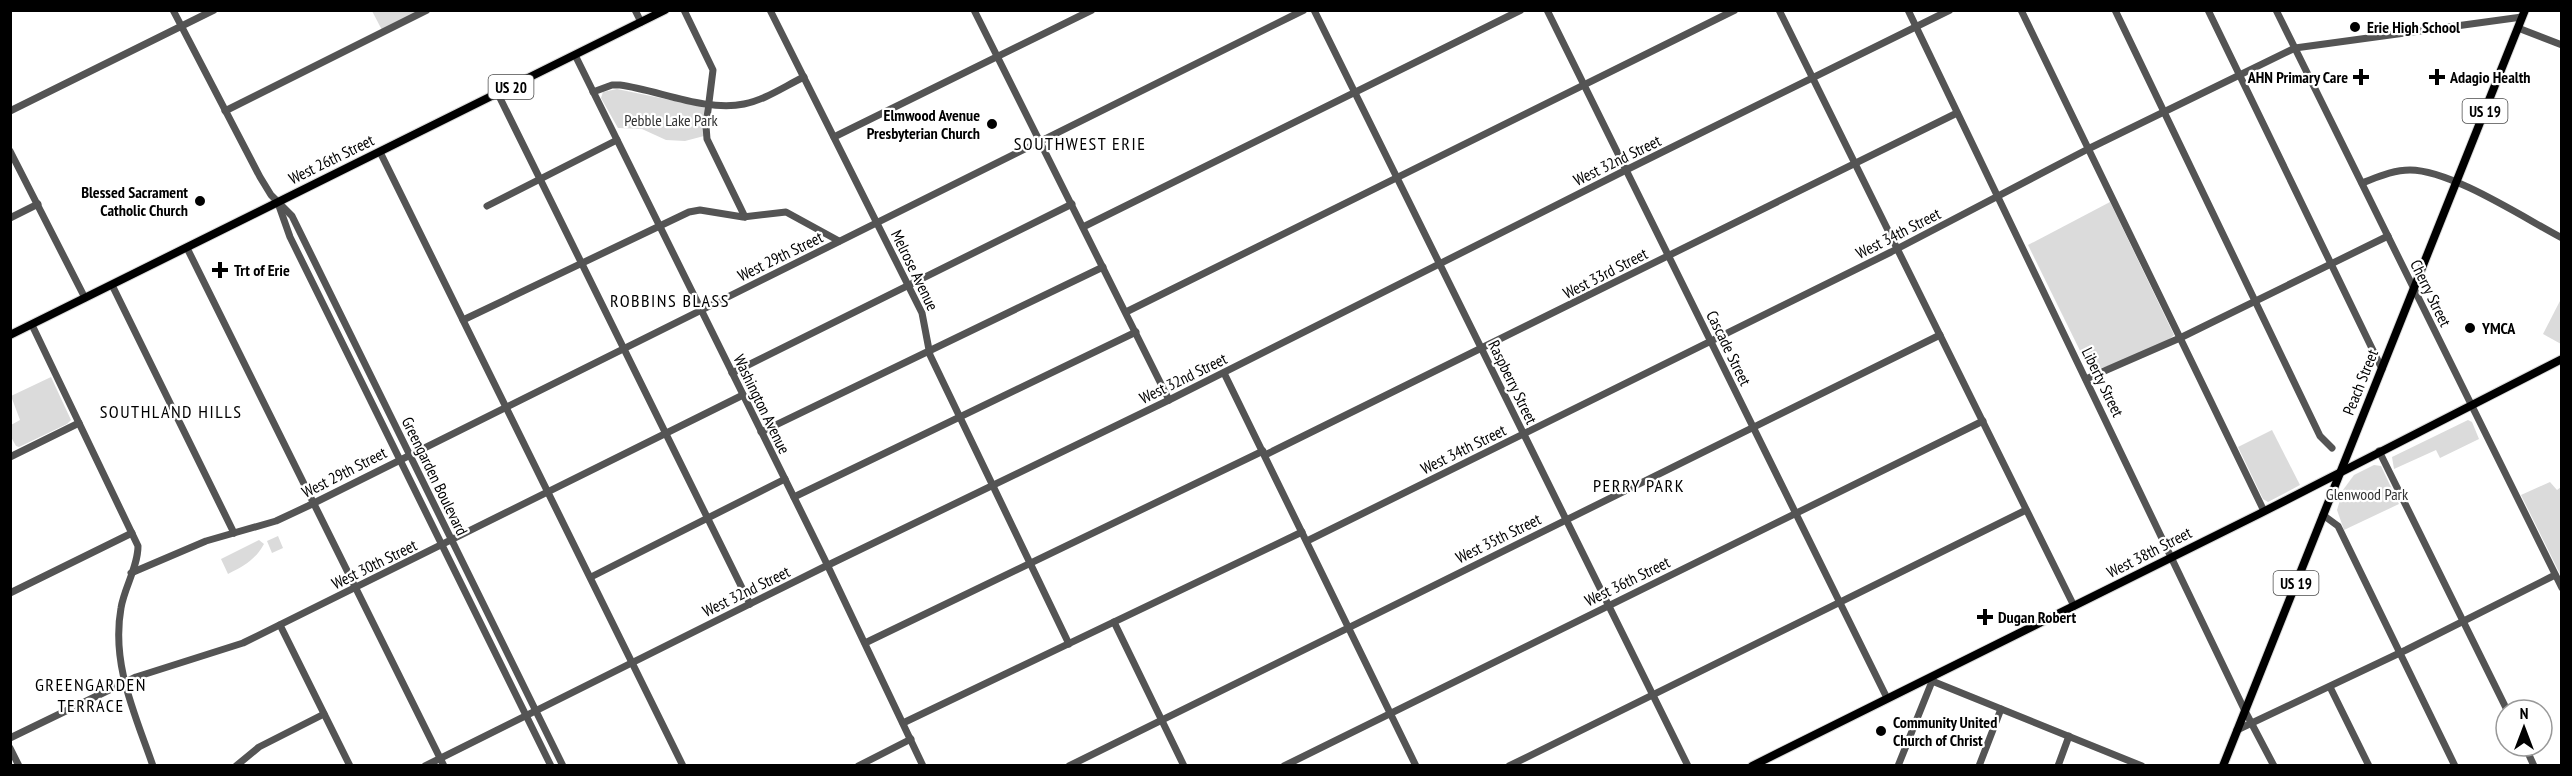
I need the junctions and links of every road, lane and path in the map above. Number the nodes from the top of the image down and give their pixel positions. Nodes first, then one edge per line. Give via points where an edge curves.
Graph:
1 (173, 10) edge
2 (214, 10) edge
3 (427, 10) edge
4 (635, 10) edge
5 (665, 10) edge
6 (684, 10) edge
7 (770, 10) edge
8 (974, 10) edge
9 (1092, 10) edge
10 (1304, 10) edge
11 (1314, 10) edge
12 (1521, 10) edge
13 (1547, 10) edge
14 (1735, 10) edge
15 (1779, 10) edge
16 (1908, 10) edge
17 (1950, 10) edge
18 (2021, 10) edge
19 (2115, 10) edge
20 (2208, 10) edge
21 (2276, 10) edge
22 (2523, 14) edge
23 (641, 22) junction
24 (182, 27) junction
25 (1916, 27) junction
26 (2518, 28) junction
27 (2562, 45) edge
28 (2295, 48) junction
29 (575, 55) junction
30 (998, 57) junction
31 (2239, 75) junction
32 (804, 77) junction
33 (1813, 79) junction
34 (1584, 84) junction
35 (593, 92) junction
36 (1355, 93) junction
37 (498, 94) junction
38 (708, 104) junction
39 (10, 111) edge
40 (225, 111) junction
41 (2163, 111) junction
42 (1957, 113) junction
43 (834, 138) junction
44 (617, 140) junction
45 (1040, 142) junction
46 (2088, 149) junction
47 (10, 151) edge
48 (380, 152) junction
49 (1855, 164) junction
50 (1626, 170) junction
51 (1397, 177) junction
52 (540, 179) junction
53 (2456, 182) junction
54 (2362, 183) junction
55 (1998, 196) junction
56 (278, 203) junction
57 (38, 204) junction
58 (1072, 204) junction
59 (487, 206) dead end
60 (745, 217) junction
61 (10, 218) edge
62 (877, 223) junction
63 (659, 226) junction
64 (1083, 227) junction
65 (2562, 228) edge
66 (2388, 236) junction
67 (2560, 237) edge
68 (839, 242) junction
69 (187, 248) junction
70 (1897, 249) junction
71 (1669, 256) junction
72 (1439, 263) junction
73 (582, 264) junction
74 (2331, 264) junction
75 (1103, 267) junction
76 (112, 285) junction
77 (908, 285) junction
78 (2414, 288) junction
79 (85, 298) junction
80 (2255, 302) junction
81 (701, 310) junction
82 (1126, 312) junction
83 (463, 320) junction
84 (32, 325) junction
85 (1136, 332) junction
86 (10, 335) edge
87 (1940, 335) junction
88 (2180, 338) junction
89 (1711, 341) junction
90 (624, 348) junction
91 (1482, 349) junction
92 (928, 351) junction
93 (2560, 361) edge
94 (2382, 369) junction
95 (732, 373) junction
96 (1224, 373) junction
97 (2086, 379) junction
98 (743, 394) junction
99 (1169, 400) junction
100 (2471, 405) junction
101 (506, 407) junction
102 (960, 418) junction
103 (1983, 421) junction
104 (79, 423) junction
105 (1753, 427) junction
106 (761, 432) junction
107 (666, 434) junction
108 (1524, 434) junction
109 (2332, 448) dead end
110 (2379, 452) junction
111 (1264, 454) junction
112 (410, 455) junction
113 (10, 457) edge
114 (400, 460) junction
115 (2341, 471) junction
116 (785, 479) junction
117 (993, 485) junction
118 (549, 493) junction
119 (794, 497) junction
120 (314, 503) junction
121 (2026, 510) junction
122 (2264, 511) junction
123 (1795, 513) junction
124 (2323, 514) junction
125 (708, 519) junction
126 (1567, 519) junction
127 (1302, 532) junction
128 (132, 533) junction
129 (234, 533) junction
130 (452, 540) junction
131 (1307, 541) junction
132 (442, 545) junction
133 (2172, 557) junction
134 (1031, 564) junction
135 (827, 566) junction
136 (131, 573) junction
137 (2555, 575) junction
138 (591, 577) junction
139 (356, 588) junction
140 (2562, 588) edge
141 (10, 593) edge
142 (1839, 602) junction
143 (750, 604) junction
144 (1609, 605) junction
145 (2074, 606) junction
146 (1114, 622) junction
147 (2463, 622) junction
148 (280, 625) junction
149 (1348, 627) junction
150 (865, 643) junction
151 (1069, 644) junction
152 (2400, 653) junction
153 (632, 662) junction
154 (1933, 678) junction
155 (123, 683) junction
156 (2330, 687) junction
157 (1653, 695) junction
158 (1887, 698) junction
159 (2500, 698) edge
160 (2001, 709) junction
161 (536, 710) junction
162 (2245, 711) junction
163 (1390, 712) junction
164 (324, 714) junction
165 (526, 715) junction
166 (1162, 719) junction
167 (903, 723) junction
168 (2252, 723) junction
169 (2237, 730) junction
170 (2069, 736) junction
171 (10, 738) edge
172 (911, 739) junction
173 (10, 748) edge
174 (442, 762) edge
175 (19, 765) edge
176 (153, 765) edge
177 (237, 765) edge
178 (350, 765) edge
179 (425, 765) edge
180 (551, 765) edge
181 (563, 765) edge
182 (683, 765) edge
183 (858, 765) edge
184 (923, 765) edge
185 (1069, 765) edge
186 (1185, 765) edge
187 (1284, 765) edge
188 (1416, 765) edge
189 (1509, 765) edge
190 (1688, 765) edge
191 (1752, 765) edge
192 (1898, 765) edge
193 (1979, 765) edge
194 (2058, 765) edge
195 (2138, 765) edge
196 (2223, 765) edge
197 (2274, 765) edge
198 (2369, 765) edge
199 (2455, 765) edge

1 - 24 street, Greengarden Boulevard
2 - 24 street
3 - 40 street
4 - 23 street
5 - 23 main road, West 26th Street / US 20
6 - 38 street via 713,70
7 - 32 street, Melrose Avenue
8 - 30 street
9 - 30 street
10 - 45 street, West 29th Street
11 - 36 street, Raspberry Street
12 - 36 street
13 - 34 street, Cascade Street
14 - 34 street
15 - 33 street
16 - 25 street, Liberty Street
17 - 25 street, West 32nd Street
18 - 46 street
19 - 41 street
20 - 31 street
21 - 28 street, Cherry Street
22 - 26 main road, Peach Street / US 19
22 - 28 street, West 34th Street
23 - 29 main road, West 26th Street / US 20
24 - 39 street
24 - 40 street, Greengarden Boulevard
25 - 33 street, West 32nd Street
25 - 42 street, Liberty Street
26 - 27 street
26 - 53 main road, Peach Street / US 19
28 - 31 street, West 34th Street
28 - 54 street, Cherry Street
29 - 35 street, Washington Avenue
29 - 37 main road, West 26th Street / US 20
30 - 43 street
30 - 45 street
31 - 41 street, West 34th Street
31 - 74 street
32 - 38 street via 746,104
32 - 43 street, Melrose Avenue
33 - 49 street
33 - 50 street, West 32nd Street
34 - 50 street, Cascade Street
34 - 51 street
35 - 38 street via 620,85
35 - 44 street, Washington Avenue
36 - 51 street, Raspberry Street
36 - 64 street
37 - 48 main road, West 26th Street / US 20
37 - 52 street
38 - 60 street via 707,139
40 - 56 street, Greengarden Boulevard
41 - 46 street, West 34th Street
41 - 80 street
42 - 49 street, West 33rd Street
42 - 55 street, Liberty Street
43 - 62 street, Melrose Avenue
44 - 52 street
44 - 63 street, Washington Avenue
45 - 58 street
45 - 62 street, West 29th Street
46 - 55 street, West 34th Street
46 - 88 street
47 - 57 street
48 - 56 main road, West 26th Street / US 20
48 - 83 street
49 - 70 street
49 - 71 street, West 33rd Street
50 - 71 street, Cascade Street
50 - 72 street, West 32nd Street
51 - 72 street, Raspberry Street
51 - 82 street
52 - 59 street
52 - 73 street
53 - 54 street via 2410,170
53 - 67 street
53 - 78 main road, Peach Street / US 19
54 - 66 street, Cherry Street
55 - 70 street, West 34th Street
55 - 97 street, Liberty Street
56 - 69 main road, West 26th Street / US 20
56 - 112 street, Greengarden Boulevard via 292,216
56 - 114 street, Greengarden Boulevard via 286,229
57 - 61 street
57 - 79 street
58 - 64 street
58 - 77 street
60 - 63 street via 696,211
60 - 68 street via 786,212
62 - 68 street, West 29th Street
62 - 77 street, Melrose Avenue
63 - 73 street
63 - 81 street, Washington Avenue
64 - 75 street
65 - 67 street
66 - 74 street
66 - 78 street, Cherry Street
68 - 81 street, West 29th Street
69 - 76 main road, West 26th Street / US 20
69 - 120 street
70 - 87 street
70 - 89 street, West 34th Street
71 - 89 street, Cascade Street
71 - 91 street, West 33rd Street
72 - 91 street, Raspberry Street
72 - 96 street, West 32nd Street
73 - 83 street
73 - 90 street
74 - 80 street
74 - 94 street
75 - 82 street
75 - 92 street
76 - 79 main road, West 26th Street / US 20
76 - 129 street
77 - 92 street, Melrose Avenue via 924,318
77 - 95 street
78 - 94 main road, Peach Street / US 19
78 - 100 street, Cherry Street
79 - 84 main road, West 26th Street / US 20
80 - 88 street
80 - 109 street via 2320,436
81 - 90 street, West 29th Street
81 - 95 street, Washington Avenue
82 - 85 street
83 - 101 street
84 - 86 main road, West 26th Street / US 20
84 - 104 street
85 - 99 street
85 - 102 street
87 - 103 street
87 - 105 street, West 35th Street
88 - 97 street
88 - 122 street
89 - 105 street, Cascade Street
89 - 108 street, West 34th Street
90 - 101 street, West 29th Street
90 - 107 street
91 - 108 street, Raspberry Street
91 - 111 street, West 33rd Street
92 - 102 street, Melrose Avenue
92 - 106 street
93 - 100 main road, West 38th Street
94 - 115 main road, Peach Street / US 19
95 - 98 street, Washington Avenue
96 - 99 street, West 32nd Street
96 - 111 street
97 - 133 street, Liberty Street
98 - 106 street, Washington Avenue
98 - 107 street, West 30th Street
99 - 117 street, West 32nd Street
100 - 110 main road, West 38th Street
100 - 137 street, Cherry Street
101 - 112 street, West 29th Street
101 - 118 street
102 - 117 street, Melrose Avenue
102 - 119 street
103 - 121 street
103 - 123 street, West 36th Street
104 - 113 street
104 - 128 street
105 - 123 street, Cascade Street
105 - 126 street, West 35th Street
106 - 116 street, Washington Avenue
107 - 118 street, West 30th Street
107 - 125 street
108 - 126 street, Raspberry Street
108 - 131 street, West 34th Street
110 - 115 main road, West 38th Street
110 - 147 street
111 - 127 street
111 - 134 street, West 33rd Street
112 - 114 street, West 29th Street
112 - 130 street, Greengarden Boulevard
114 - 120 street, West 29th Street
114 - 132 street, Greengarden Boulevard
115 - 122 main road, West 38th Street
115 - 124 main road, Peach Street / US 19
116 - 119 street, Washington Avenue
116 - 125 street
117 - 134 street, Melrose Avenue
117 - 135 street, West 32nd Street
118 - 130 street, West 30th Street
118 - 138 street
119 - 135 street, Washington Avenue
120 - 129 street, West 29th Street
120 - 139 street
121 - 142 street
121 - 145 street
122 - 133 main road, West 38th Street
123 - 142 street, Cascade Street
123 - 144 street, West 36th Street
124 - 152 street via 2338,526
124 - 162 main road, Peach Street / US 19
125 - 138 street
125 - 143 street
126 - 144 street, Raspberry Street
126 - 149 street, West 35th Street
127 - 131 street
127 - 146 street
128 - 136 street via 138,549
128 - 141 street
129 - 136 street, West 29th Street
130 - 132 street, West 30th Street
130 - 161 street, Greengarden Boulevard
131 - 149 street
132 - 139 street, West 30th Street
132 - 165 street, Greengarden Boulevard
133 - 145 main road, West 38th Street
133 - 162 street, Liberty Street
134 - 150 street, West 33rd Street
134 - 151 street, Melrose Avenue
135 - 143 street, West 32nd Street
135 - 150 street, Washington Avenue
136 - 155 street via 119,624
137 - 140 street, Cherry Street
137 - 147 street
138 - 153 street
139 - 148 street, West 30th Street
139 - 174 street
142 - 157 street
142 - 158 street, Cascade Street
143 - 153 street, West 32nd Street
144 - 157 street, Raspberry Street
144 - 163 street, West 36th Street
145 - 154 main road, West 38th Street
146 - 151 street
146 - 166 street
147 - 152 street
147 - 159 street
148 - 155 street, West 30th Street via 229,649
148 - 164 street
149 - 163 street
149 - 166 street, West 35th Street
150 - 167 street, Washington Avenue
151 - 167 street
152 - 156 street
152 - 199 street
153 - 161 street, West 32nd Street
153 - 182 street
154 - 158 main road, West 38th Street
154 - 160 street
154 - 192 street
155 - 171 street, West 30th Street
155 - 176 street
156 - 168 street
156 - 198 street
157 - 189 street
157 - 190 street, Raspberry Street
158 - 191 main road, West 38th Street
160 - 170 street
160 - 193 street
161 - 165 street, West 32nd Street
161 - 181 street, Greengarden Boulevard
162 - 168 street, Liberty Street
162 - 169 main road, Peach Street / US 19
163 - 187 street, West 36th Street
163 - 188 street
164 - 177 street via 259,747
164 - 178 street
165 - 174 street, West 32nd Street
165 - 180 street, Greengarden Boulevard
166 - 185 street, West 35th Street
166 - 186 street
167 - 172 street, Washington Avenue
168 - 169 street
168 - 197 street, Liberty Street
169 - 196 main road, Peach Street / US 19
170 - 194 street
170 - 195 street
172 - 183 street
172 - 184 street, Washington Avenue
173 - 175 street
174 - 179 street, West 32nd Street

